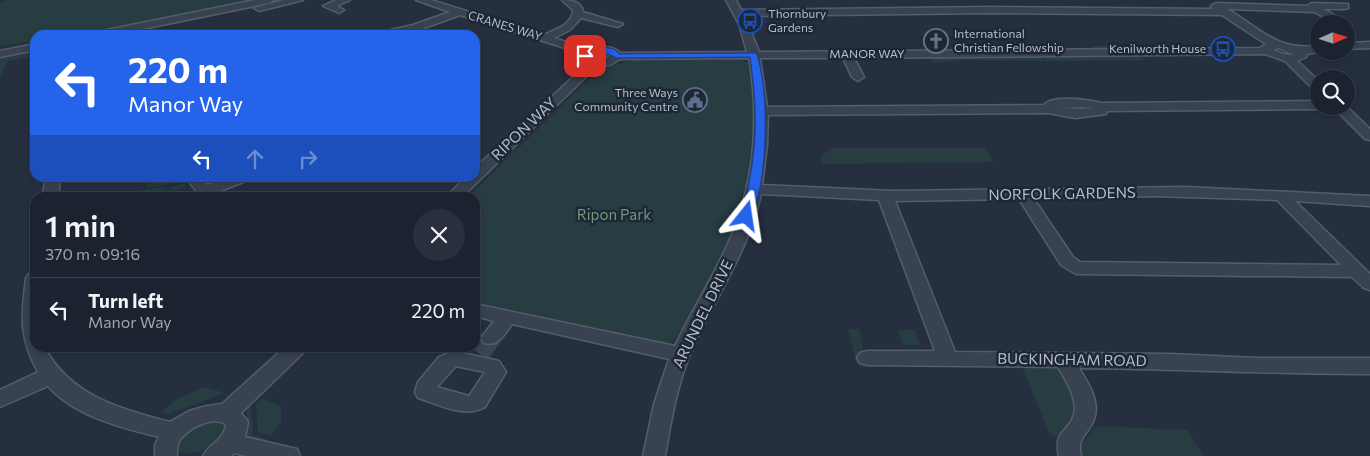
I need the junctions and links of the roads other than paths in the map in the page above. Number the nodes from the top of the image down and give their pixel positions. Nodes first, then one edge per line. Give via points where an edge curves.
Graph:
1 (268, 0) edge
2 (298, 0) edge
3 (345, 0) edge
4 (421, 0) edge
5 (567, 0) edge
6 (731, 0) edge
7 (843, 0) edge
8 (1212, 3) edge
9 (1344, 6) dead end
10 (1316, 9) junction
11 (339, 10) dead end
12 (991, 10) joint
13 (1036, 10) joint
14 (459, 12) junction
15 (849, 12) junction
16 (1226, 12) junction
17 (740, 13) junction
18 (578, 14) junction
19 (1327, 15) edge
20 (618, 24) dead end
21 (121, 30) edge
22 (154, 30) edge
23 (406, 30) edge
24 (545, 38) junction
25 (1370, 45) edge
26 (1355, 46) edge
27 (1270, 48) junction
28 (30, 49) edge
29 (1310, 51) edge
30 (0, 54) edge
31 (847, 54) junction
32 (1293, 54) junction
33 (754, 55) junction
34 (617, 56) joint
35 (592, 57) junction
36 (1310, 76) edge
37 (858, 77) dead end
38 (1310, 105) edge
39 (1102, 108) joint
40 (762, 111) junction
41 (1348, 115) edge
42 (1370, 136) edge
43 (480, 171) edge
44 (197, 182) edge
45 (233, 182) edge
46 (469, 182) edge
47 (754, 189) junction
48 (206, 192) edge
49 (212, 192) edge
50 (458, 192) edge
51 (1024, 195) junction
52 (1281, 195) junction
53 (885, 196) junction
54 (1370, 201) edge
55 (1357, 271) junction
56 (1370, 284) edge
57 (480, 311) edge
58 (507, 317) junction
59 (492, 338) tunnel mouth
60 (37, 352) edge
61 (292, 352) edge
62 (680, 354) junction
63 (867, 358) dead end
64 (948, 358) junction
65 (1064, 360) junction
66 (1370, 366) edge
67 (52, 374) junction
68 (0, 399) edge
69 (227, 413) junction
70 (174, 432) junction
71 (222, 450) edge
72 (166, 456) edge
73 (289, 456) edge
74 (654, 456) edge
75 (1070, 456) edge

1 - 21 street
2 - 22 street
3 - 11 street via 328,6
4 - 14 street, CRANES WAY
5 - 18 street via 574,4
6 - 17 street, ARUNDEL DRIVE
7 - 15 street
8 - 10 street
8 - 16 street
9 - 10 street via 1311,6
10 - 19 street
12 - 13 street via 1016,14 1034,14
12 - 15 street
13 - 16 street
14 - 23 street
14 - 24 street, CRANES WAY
15 - 17 street
16 - 27 street
17 - 33 street, ARUNDEL DRIVE
18 - 20 street
18 - 24 street via 569,26
24 - 35 street, CRANES WAY
25 - 26 street
27 - 31 street, MANOR WAY
27 - 32 street
28 - 30 street
29 - 32 street
31 - 33 street, MANOR WAY
31 - 37 street
32 - 36 street
33 - 34 street, MANOR WAY
33 - 40 street, ARUNDEL DRIVE
34 - 35 street, RIPON WAY via 609,62
35 - 43 street, RIPON WAY
38 - 39 street
39 - 40 street via 1087,103 1056,104 1050,105 1049,109
40 - 47 street, ARUNDEL DRIVE
41 - 42 street
44 - 48 street
45 - 49 street
46 - 50 street, RIPON WAY
47 - 53 street, NORFOLK GARDENS
47 - 62 street, ARUNDEL DRIVE via 742,230
51 - 52 street, NORFOLK GARDENS via 1126,192
51 - 53 street, NORFOLK GARDENS
51 - 55 street via 1067,261 1076,268
52 - 54 street, NORFOLK GARDENS
52 - 55 street
53 - 64 street
55 - 56 street
57 - 58 street
58 - 59 street
58 - 62 street
60 - 67 street
61 - 69 street
62 - 74 street, ARUNDEL DRIVE via 666,396
63 - 64 street, BUCKINGHAM ROAD
64 - 65 street, BUCKINGHAM ROAD
65 - 66 street, BUCKINGHAM ROAD
65 - 75 street via 1084,399 1086,412 1067,442
67 - 68 street
67 - 70 street via 88,405 127,420
69 - 70 street via 206,413
69 - 71 street via 237,422 237,428
70 - 72 street via 165,448
71 - 73 street

